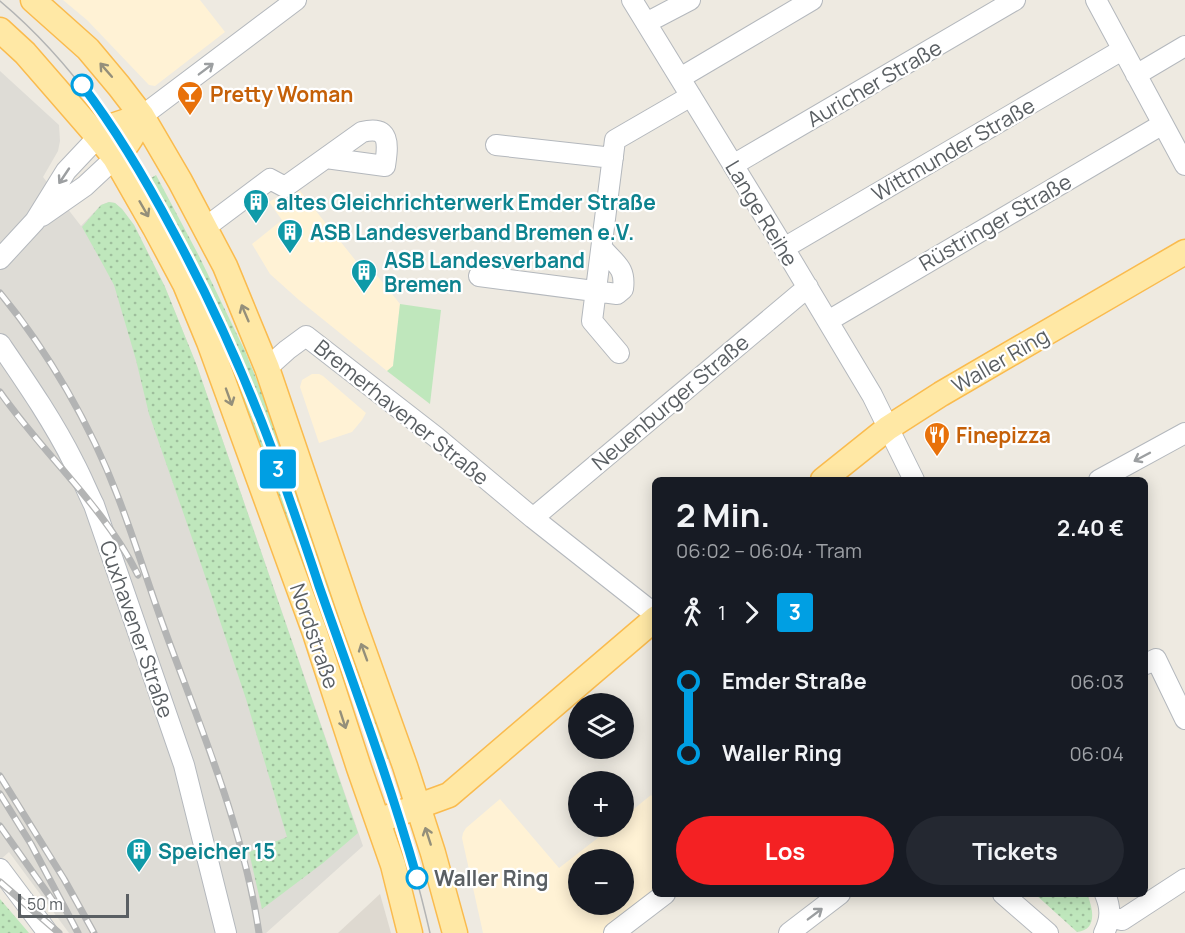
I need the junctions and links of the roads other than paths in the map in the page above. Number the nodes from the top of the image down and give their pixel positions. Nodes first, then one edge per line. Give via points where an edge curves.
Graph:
1 (33, 0) edge
2 (296, 0) edge
3 (632, 0) edge
4 (690, 0) edge
5 (812, 0) edge
6 (1015, 0) edge
7 (1096, 0) edge
8 (646, 23) junction
9 (0, 30) edge
10 (1185, 46) edge
11 (1122, 50) junction
12 (1136, 75) junction
13 (680, 78) junction
14 (691, 96) junction
15 (142, 116) junction
16 (1163, 124) junction
17 (98, 137) junction
18 (496, 145) dead end
19 (326, 158) dead end
20 (613, 158) junction
21 (115, 159) junction
22 (734, 165) junction
23 (1185, 165) edge
24 (35, 221) junction
25 (206, 227) junction
26 (602, 248) junction
27 (784, 248) junction
28 (1185, 252) edge
29 (0, 259) edge
30 (479, 276) dead end
31 (808, 287) junction
32 (597, 291) junction
33 (828, 321) junction
34 (0, 344) edge
35 (619, 353) dead end
36 (267, 368) junction
37 (888, 428) junction
38 (1185, 433) edge
39 (827, 477) edge
40 (912, 477) edge
41 (1104, 477) edge
42 (533, 518) junction
43 (652, 613) edge
44 (652, 619) edge
45 (1151, 661) edge
46 (1185, 719) edge
47 (418, 806) junction
48 (378, 821) junction
49 (0, 869) edge
50 (1185, 879) edge
51 (661, 897) edge
52 (836, 897) edge
53 (1006, 897) edge
54 (1106, 897) edge
55 (1112, 923) edge
56 (48, 933) edge
57 (226, 933) edge
58 (410, 933) edge
59 (455, 933) edge
60 (614, 933) edge
61 (789, 933) edge
62 (1048, 933) edge

15 -> 1 main road via 88,49
15 -> 2 street
3 - 8 street, Lange Reihe
4 - 8 street
5 - 13 street
6 - 22 street, Auricher Straße
7 - 11 street
8 - 13 street, Lange Reihe
9 - 17 main road
10 - 12 street
11 - 12 street
11 - 27 street, Wittmunder Straße
12 - 16 street
13 - 14 street, Lange Reihe
14 - 20 street via 615,140
14 - 22 street, Lange Reihe
15 - 17 main road via 112,126
15 - 21 main road via 126,148
15 - 25 main road
16 - 23 street
16 - 33 street, Rüstringer Straße
17 - 21 main road
17 -> 24 street via 66,171
18 - 20 street
19 - 25 street via 285,187 270,179
20 - 26 street
21 - 24 street
21 -> 48 main road, Nordstraße via 185,284 209,342 315,633
22 - 27 street, Lange Reihe
24 - 29 street
36 -> 25 main road
26 - 32 street
26 - 32 street via 625,277 623,289 617,294
27 - 31 street, Lange Reihe
28 - 37 main road, Waller Ring
30 - 32 street
31 - 33 street, Lange Reihe
31 - 42 street, Neuenburger Straße
32 - 35 street via 592,321
33 - 37 street, Lange Reihe
34 - 57 street, Cuxhavener Straße via 61,439 94,505 184,765
36 - 42 street, Bremerhavener Straße via 306,336
47 -> 36 main road, Nordstraße
37 - 39 main road, Waller Ring
37 - 40 street, Lange Reihe
38 -> 41 street
42 - 43 street, Bremerhavener Straße
44 - 47 main road via 449,795
45 - 46 street
47 - 48 main road
59 -> 47 main road, Nordstraße
48 - 58 main road, Nordstraße
49 - 56 street
50 - 55 street
51 - 60 street
61 -> 52 street
53 - 62 street
54 - 55 street

